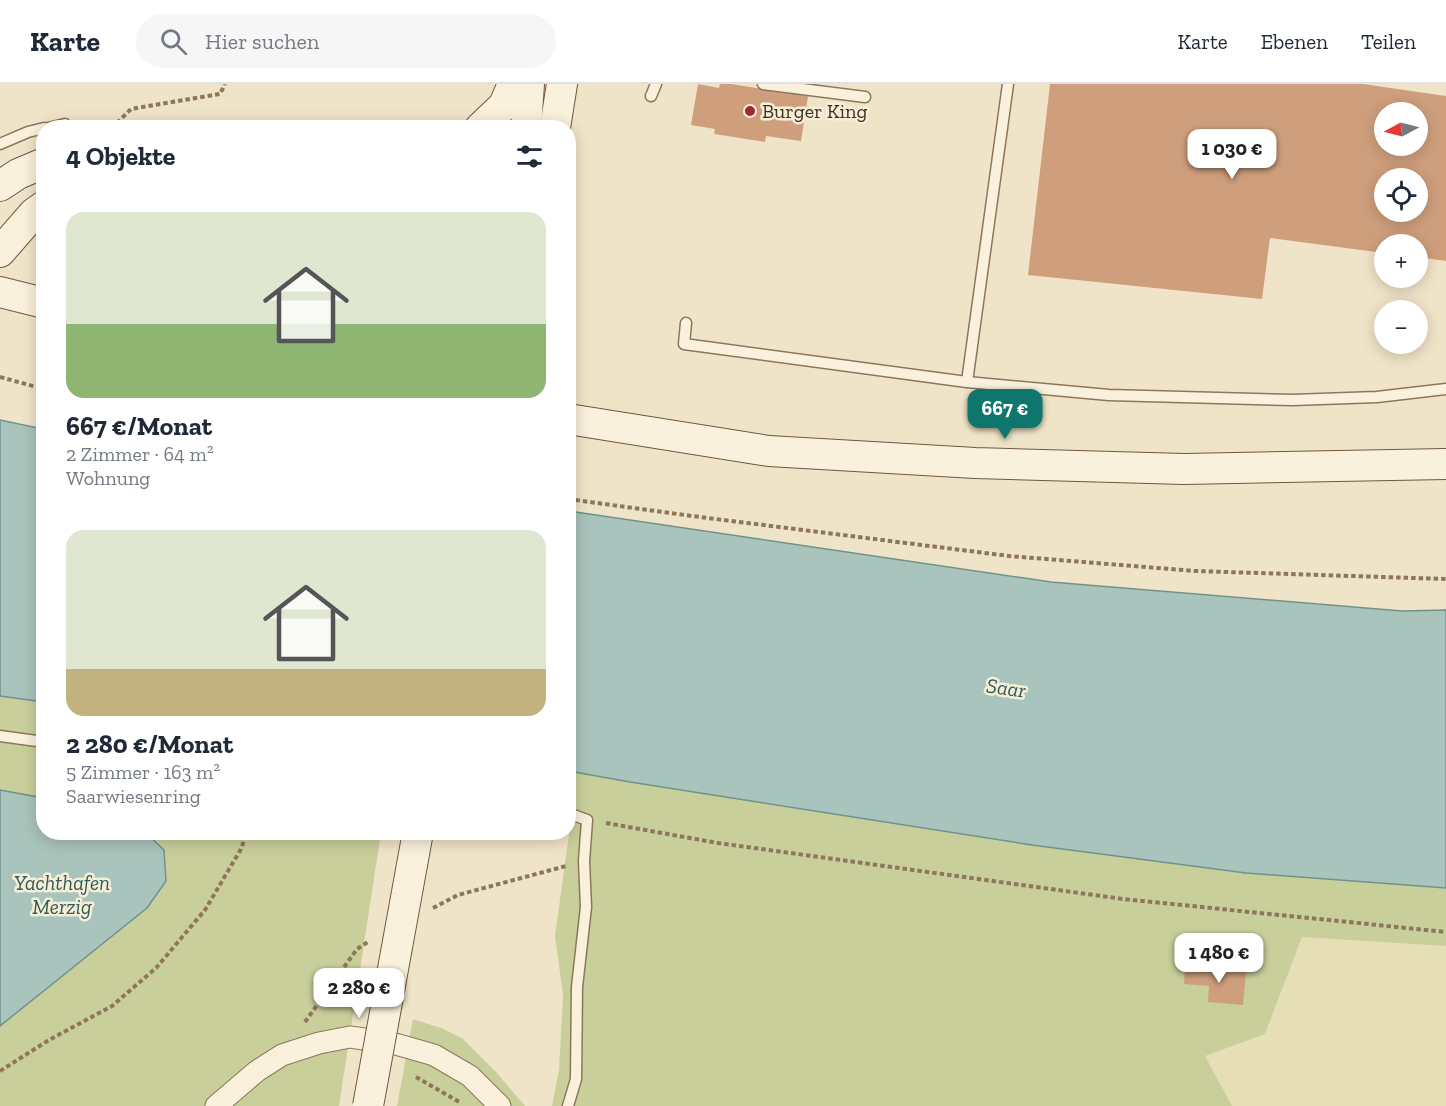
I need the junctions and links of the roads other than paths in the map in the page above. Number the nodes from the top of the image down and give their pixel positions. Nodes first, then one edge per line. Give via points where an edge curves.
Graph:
1 (513, 84) edge
2 (529, 84) edge
3 (562, 84) edge
4 (656, 84) edge
5 (763, 84) edge
6 (1008, 84) edge
7 (651, 96) dead end
8 (865, 97) dead end
9 (488, 120) edge
10 (527, 120) edge
11 (556, 120) edge
12 (36, 130) edge
13 (0, 144) edge
14 (36, 166) edge
15 (0, 186) edge
16 (36, 212) edge
17 (0, 252) edge
18 (0, 292) edge
19 (36, 301) edge
20 (686, 323) dead end
21 (967, 382) junction
22 (1446, 389) edge
23 (576, 419) edge
24 (1446, 464) edge
25 (0, 736) edge
26 (36, 741) edge
27 (576, 816) edge
28 (417, 840) edge
29 (216, 1106) edge
30 (368, 1106) edge
31 (500, 1106) edge
32 (568, 1106) edge

1 - 9 main road via 504,105
2 - 10 main road
3 - 11 main road
4 - 7 lane
5 - 8 lane
6 - 21 lane
12 - 13 lane
14 - 15 main road
16 - 17 main road
18 - 19 main road
20 - 21 lane via 684,344
21 - 22 lane via 1109,395 1292,400
23 - 24 main road via 768,451 975,463 1184,469
25 - 26 lane
27 - 32 lane via 587,820 586,908 577,987 576,1079
28 - 30 main road, bridge
29 - 31 street via 282,1055 350,1037 434,1055 470,1076

